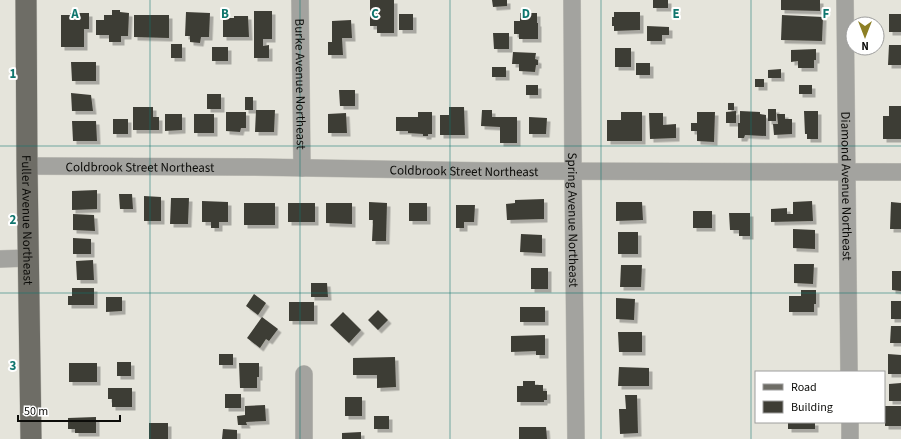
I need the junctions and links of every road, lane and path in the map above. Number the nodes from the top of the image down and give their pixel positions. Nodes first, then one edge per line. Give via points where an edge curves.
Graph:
1 (26, 0) edge
2 (300, 0) edge
3 (572, 0) edge
4 (845, 0) edge
5 (27, 166) junction
6 (302, 168) junction
7 (573, 171) junction
8 (847, 172) junction
9 (901, 172) edge
10 (28, 258) junction
11 (0, 259) edge
12 (849, 371) edge
13 (304, 374) dead end
14 (850, 423) edge
15 (31, 439) edge
16 (304, 439) edge
17 (576, 439) edge
18 (850, 439) edge

1 - 5 main road, Fuller Avenue Northeast
2 - 6 street, Burke Avenue Northeast
3 - 7 street, Spring Avenue Northeast
4 - 8 street, Diamond Avenue Northeast
5 - 6 street, Coldbrook Street Northeast
5 - 10 main road, Fuller Avenue Northeast
6 - 7 street, Coldbrook Street Northeast
7 - 8 street, Coldbrook Street Northeast
7 - 17 street, Spring Avenue Northeast
8 - 9 street, Coldbrook Street Northeast
8 - 12 street, Diamond Avenue Northeast
10 - 11 street
10 - 15 main road, Fuller Avenue Northeast
13 - 16 street
14 - 18 street

